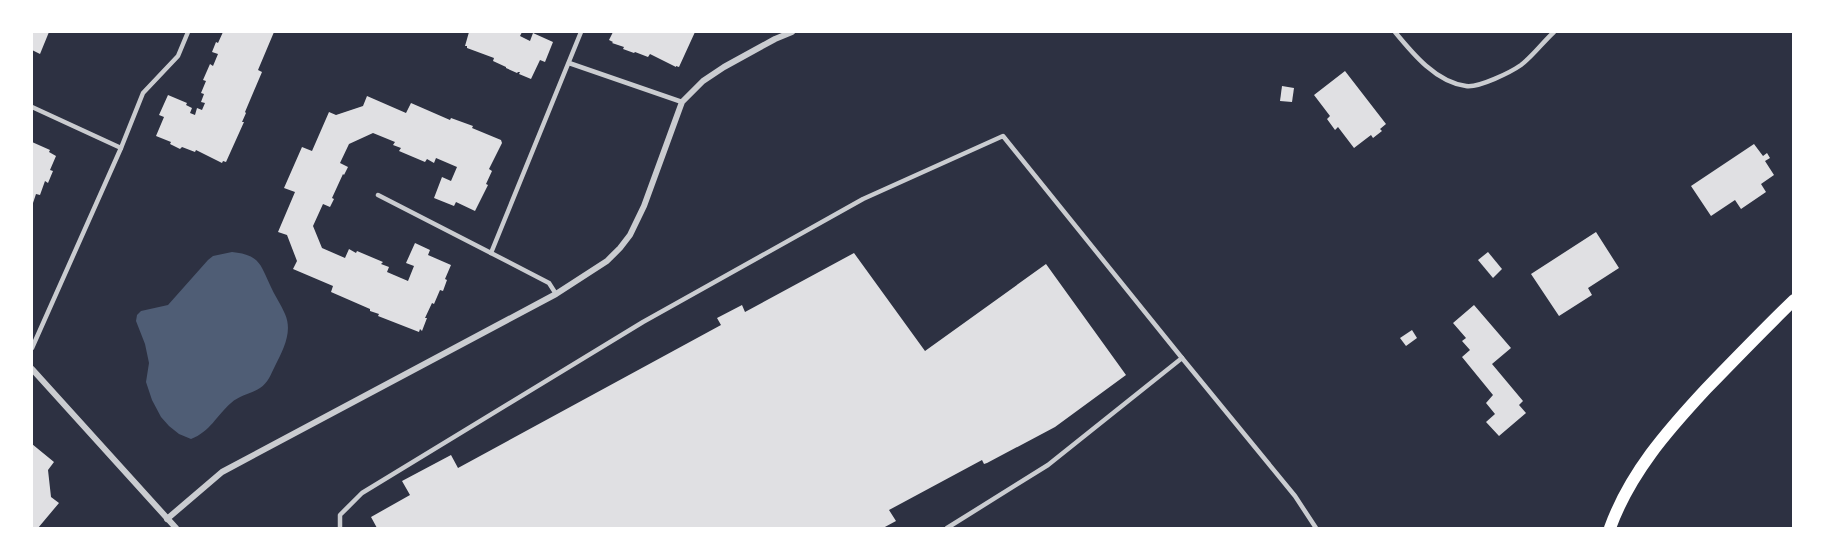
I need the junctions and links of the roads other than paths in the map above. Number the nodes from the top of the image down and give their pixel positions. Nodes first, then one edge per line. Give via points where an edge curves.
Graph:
1 (188, 32) edge
2 (581, 32) edge
3 (792, 32) edge
4 (1395, 32) edge
5 (1554, 32) edge
6 (569, 63) junction
7 (682, 102) junction
8 (32, 107) edge
9 (121, 148) junction
10 (378, 195) dead end
11 (491, 253) junction
12 (556, 294) junction
13 (1794, 300) edge
14 (32, 348) edge
15 (1182, 358) junction
16 (32, 369) edge
17 (167, 519) junction
18 (176, 528) edge
19 (340, 528) edge
20 (947, 528) edge
21 (1316, 528) edge
22 (1610, 528) edge

1 - 9 lane via 178,56 143,93
2 - 6 lane
3 - 7 street via 724,67
4 - 5 lane via 1432,70 1468,87 1494,80 1522,64
6 - 7 lane
6 - 11 lane
7 - 12 street via 630,235 607,261
8 - 9 lane
9 - 14 lane
10 - 11 lane
11 - 12 lane via 549,283
12 - 17 street via 222,472
13 - 22 main road via 1667,431 1633,479
15 - 19 lane via 1003,136 863,199 643,322 362,493 340,515
15 - 20 lane via 1048,465
15 - 21 lane via 1295,496
16 - 17 street
17 - 18 street

